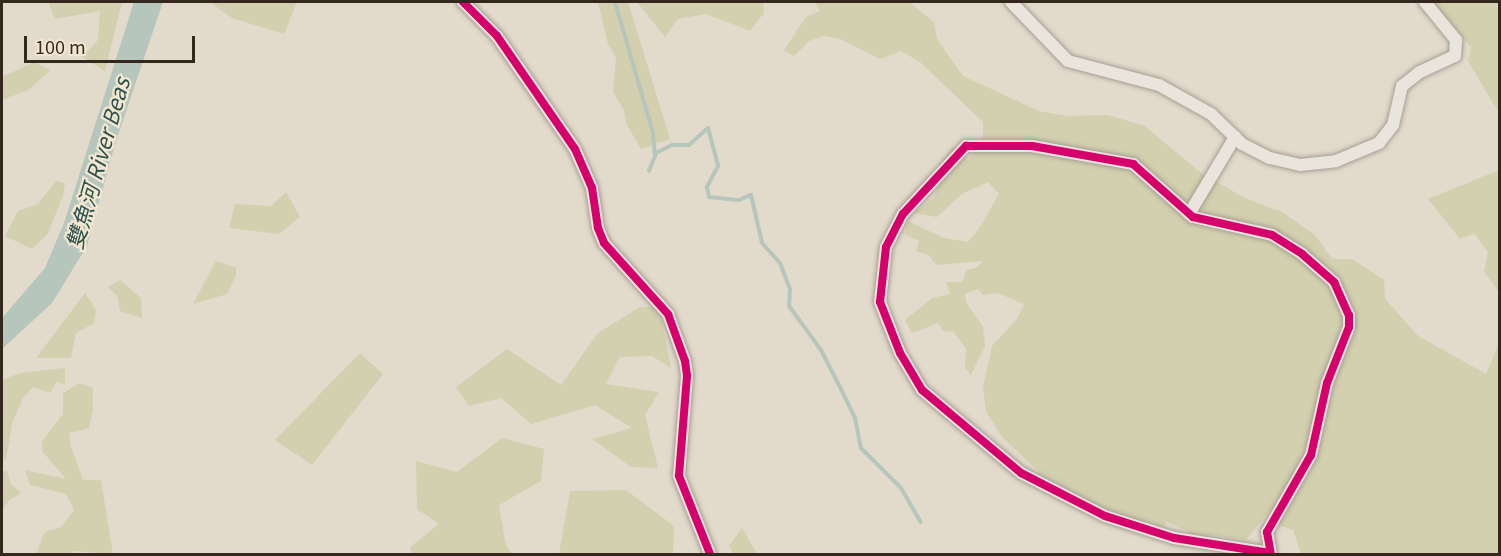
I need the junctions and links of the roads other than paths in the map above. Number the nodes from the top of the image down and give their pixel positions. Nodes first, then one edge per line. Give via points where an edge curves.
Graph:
1 (463, 2) edge
2 (1011, 2) edge
3 (1425, 2) edge
4 (1235, 137) junction
5 (1189, 214) junction
6 (1270, 554) edge
7 (710, 555) edge

1 - 7 street via 497,36 575,148 592,188 604,243 668,314 686,361 679,476
2 - 4 street via 1068,61 1159,86 1211,114
3 - 4 street via 1456,40 1457,52 1402,86 1393,125 1379,143 1336,161 1300,165 1270,158
4 - 5 street
5 - 6 street via 1285,242 1334,282 1349,315 1349,327 1327,383 1315,446 1267,532
5 - 6 street via 1133,164 1032,146 969,144 895,224 886,247 880,302 900,353 922,390 1021,473 1105,516 1174,538

